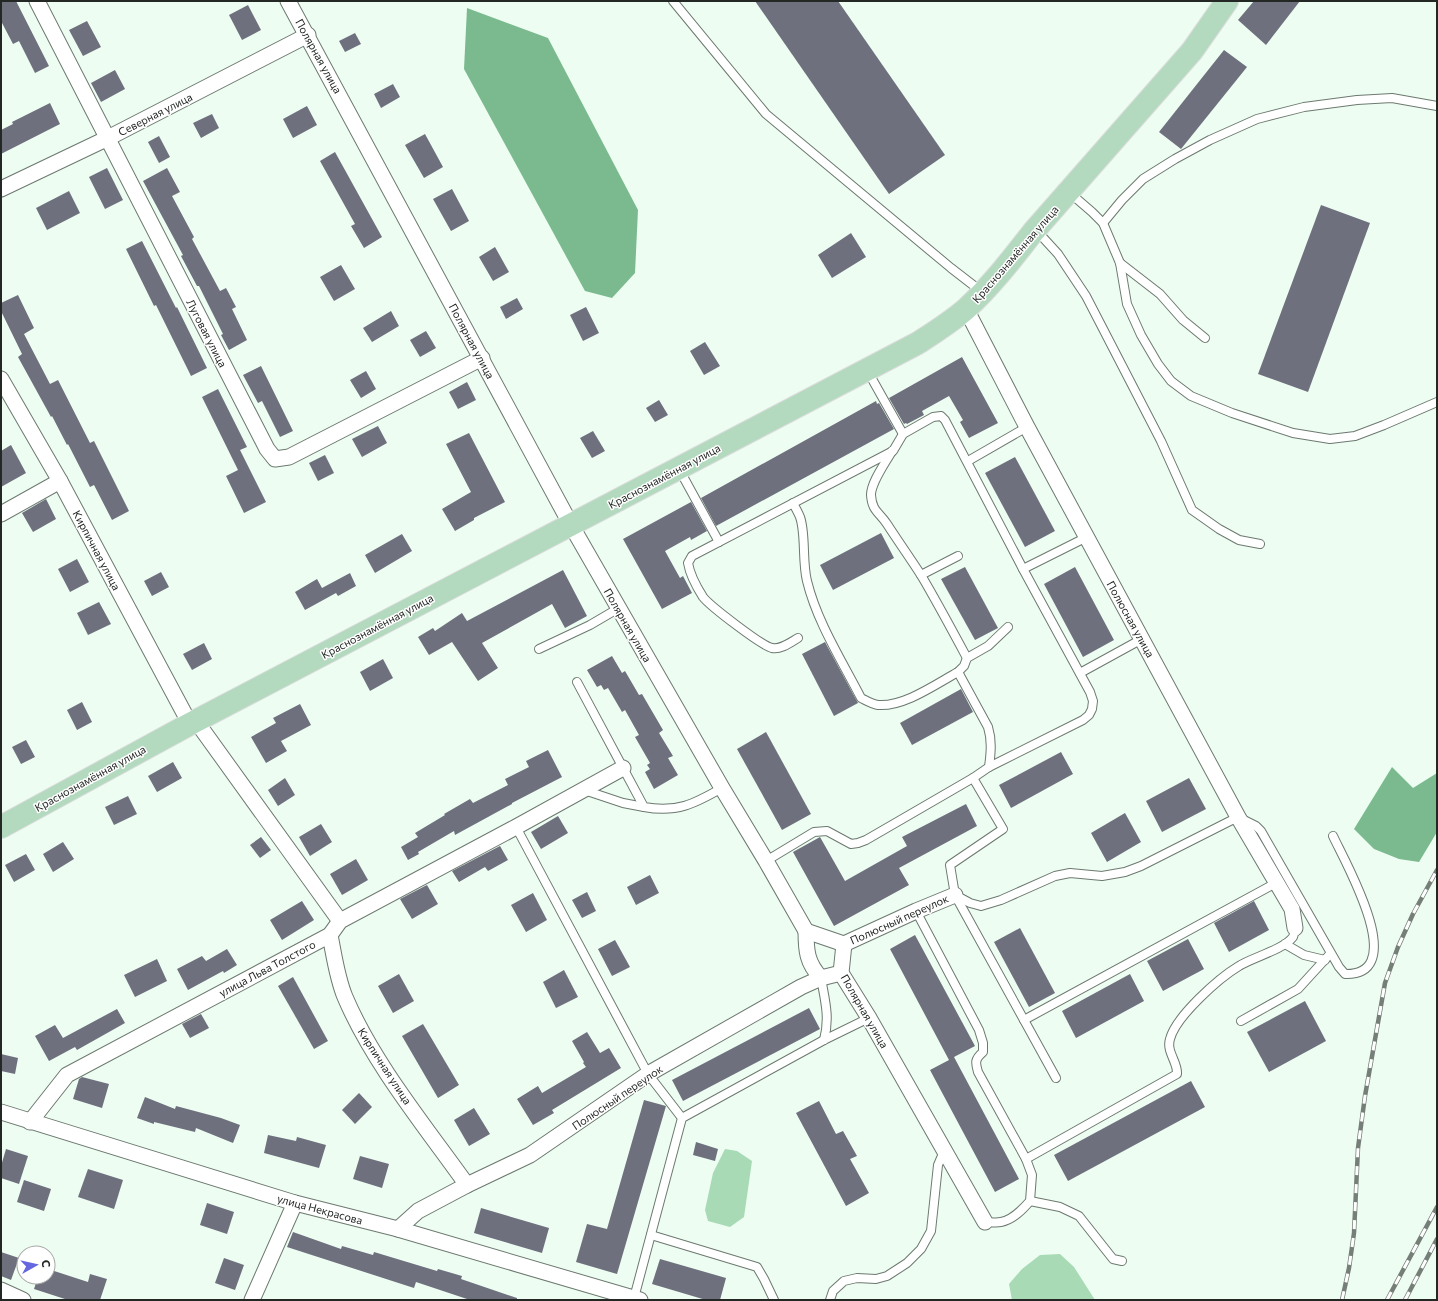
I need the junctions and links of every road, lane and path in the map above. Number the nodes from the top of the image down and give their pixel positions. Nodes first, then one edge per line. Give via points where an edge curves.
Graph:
1 (37, 1) edge
2 (288, 1) edge
3 (673, 1) edge
4 (1227, 1) edge
5 (308, 35) junction
6 (1437, 106) edge
7 (108, 138) junction
8 (1, 189) edge
9 (1069, 192) junction
10 (1103, 222) junction
11 (1036, 229) junction
12 (1120, 264) junction
13 (983, 292) junction
14 (966, 309) junction
15 (1205, 338) dead end
16 (482, 358) junction
17 (867, 370) junction
18 (1, 379) edge
19 (1437, 402) edge
20 (1027, 427) junction
21 (903, 434) junction
22 (893, 450) junction
23 (968, 461) junction
24 (679, 468) junction
25 (60, 481) junction
26 (793, 503) junction
27 (1, 514) edge
28 (571, 525) junction
29 (1086, 537) junction
30 (719, 542) junction
31 (1260, 544) dead end
32 (958, 556) dead end
33 (1023, 569) junction
34 (921, 575) junction
35 (619, 608) junction
36 (1008, 627) dead end
37 (798, 638) dead end
38 (1142, 639) junction
39 (539, 649) dead end
40 (967, 658) junction
41 (958, 672) junction
42 (1080, 673) junction
43 (577, 682) dead end
44 (193, 722) junction
45 (989, 766) junction
46 (623, 768) junction
47 (973, 778) junction
48 (722, 788) junction
49 (584, 790) junction
50 (644, 807) junction
51 (1238, 817) junction
52 (1, 827) edge
53 (516, 827) junction
54 (1333, 836) dead end
55 (766, 862) junction
56 (1276, 883) junction
57 (955, 895) junction
58 (916, 911) junction
59 (340, 921) junction
60 (1295, 928) joint
61 (806, 931) junction
62 (330, 935) junction
63 (844, 944) junction
64 (1285, 944) junction
65 (1328, 957) junction
66 (841, 973) junction
67 (821, 978) junction
68 (868, 1018) junction
69 (1024, 1020) junction
70 (1241, 1021) dead end
71 (824, 1040) junction
72 (648, 1074) junction
73 (1056, 1078) dead end
74 (1, 1112) edge
75 (682, 1118) junction
76 (30, 1122) junction
77 (945, 1152) junction
78 (1026, 1160) junction
79 (467, 1185) junction
80 (1030, 1201) junction
81 (295, 1203) junction
82 (985, 1222) joint
83 (398, 1229) junction
84 (651, 1235) junction
85 (1122, 1261) dead end
86 (1, 1290) edge
87 (637, 1299) edge
88 (23, 1300) edge
89 (252, 1300) edge
90 (774, 1300) edge
91 (830, 1300) edge

1 - 7 street, Луговая улица
2 - 5 street, Полярная улица
3 - 13 lane via 766,114 944,263
4 - 9 main road, Краснознамённая улица via 1192,51
5 - 7 street, Северная улица
5 - 16 street, Полярная улица
6 - 10 lane via 1392,98 1357,100 1304,107 1257,120 1210,140 1143,179
7 - 8 street, Северная улица
7 - 16 street, Луговая улица via 267,449 275,459 289,457
9 - 10 lane
9 - 11 main road, Краснознамённая улица
10 - 12 lane
11 - 13 main road, Краснознамённая улица
11 - 31 lane via 1058,254 1086,296 1161,441 1192,510 1239,540
12 - 15 lane via 1160,294 1183,320
12 - 19 lane via 1128,304 1141,335 1171,381 1190,396 1293,433 1330,439 1355,436
13 - 14 main road, Краснознамённая улица
14 - 17 main road, Краснознамённая улица via 918,343
14 - 20 street, Полюсная улица
16 - 28 street, Полярная улица
17 - 21 lane
17 - 24 main road, Краснознамённая улица
18 - 25 street, Кирпичная улица
20 - 23 lane
20 - 29 street, Полюсная улица
21 - 22 lane
21 - 23 lane via 933,417 942,416
22 - 26 lane
22 - 34 lane via 872,488 873,505
23 - 33 lane
24 - 28 main road, Краснознамённая улица
24 - 30 lane
25 - 27 street
25 - 44 street, Кирпичная улица
26 - 30 lane
26 - 41 lane via 800,517 806,580 816,610 861,698 878,705 889,704 911,698
28 - 35 street, Полярная улица
28 - 44 main road, Краснознамённая улица
29 - 33 lane
29 - 38 street, Полюсная улица
30 - 37 lane via 692,556 688,563 690,575 704,598 766,646 774,649
32 - 34 lane
33 - 42 lane
34 - 40 lane
35 - 39 lane
35 - 48 street, Полярная улица
36 - 40 lane via 988,646
38 - 42 lane
38 - 51 street, Полюсная улица
40 - 41 lane
41 - 45 lane via 991,734
42 - 45 lane via 1093,701 1089,715
43 - 46 lane
44 - 52 main road, Краснознамённая улица
44 - 59 street, Кирпичная улица
45 - 47 lane
46 - 49 street, улица Льва Толстого
46 - 50 lane
47 - 55 lane via 862,842 851,844 827,831 814,832
47 - 57 lane via 1003,829 950,865
48 - 50 lane via 683,807
48 - 55 street, Полярная улица
49 - 50 lane via 622,803
49 - 53 street, улица Льва Толстого
51 - 56 street, Полюсная улица
51 - 57 lane via 1124,872 1102,876 1070,873 1055,876 981,906
51 - 65 lane via 1256,826 1261,832 1317,927
53 - 59 street, улица Льва Толстого
53 - 72 lane
54 - 65 lane via 1365,905 1372,926 1374,958 1368,967 1355,974 1346,974
55 - 61 street, Полярная улица
56 - 60 street, Полюсная улица via 1292,909
56 - 69 lane
57 - 58 street, Полюсный переулок
57 - 69 lane
58 - 63 street, Полюсный переулок
58 - 78 lane via 979,1030 984,1047 976,1060 978,1072
59 - 62 street, улица Льва Толстого
60 - 64 lane via 1293,936
61 - 63 street
61 - 67 street via 806,951 813,969
62 - 76 street, улица Льва Толстого via 66,1075
62 - 79 street, Кирпичная улица via 345,995 362,1032 398,1089
63 - 66 street, Полярная улица
64 - 65 lane via 1304,955
64 - 78 lane via 1240,964 1222,977 1179,1022 1168,1046 1177,1067 1177,1074
65 - 70 lane via 1291,994
66 - 67 street, Полюсный переулок
66 - 68 street, Полярная улица
67 - 71 lane via 827,1009
67 - 72 street, Полюсный переулок
68 - 71 lane
68 - 77 street, Полярная улица
69 - 73 lane
71 - 75 lane
72 - 75 lane
72 - 79 street, Полюсный переулок via 530,1155
74 - 76 street, улица Некрасова
75 - 84 lane
76 - 81 street, улица Некрасова
77 - 82 street, Полярная улица
77 - 91 lane via 938,1164 931,1231 921,1249 907,1263 887,1276 844,1281 832,1291
78 - 80 lane via 1032,1175
79 - 83 street, Полюсный переулок via 418,1211
80 - 82 lane via 1011,1218 1001,1222
80 - 85 lane via 1060,1207 1079,1216 1113,1259
81 - 83 street, улица Некрасова
81 - 89 street
83 - 87 street, улица Некрасова
84 - 87 lane
84 - 90 lane via 757,1268
86 - 88 street

